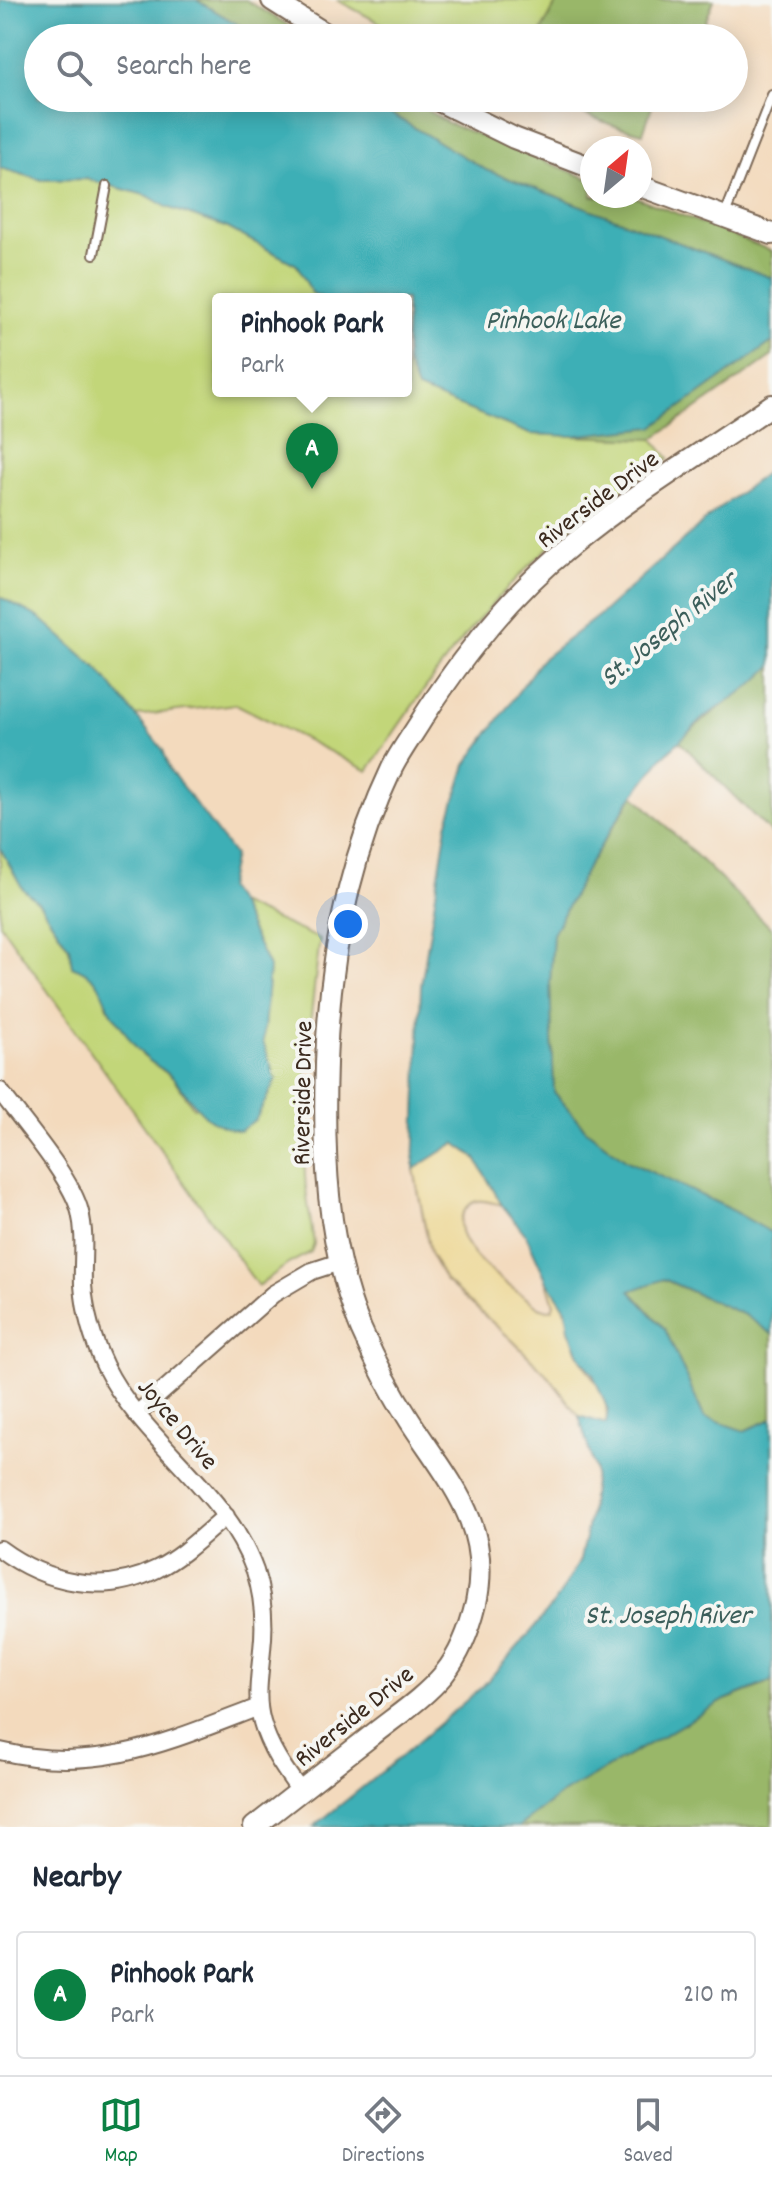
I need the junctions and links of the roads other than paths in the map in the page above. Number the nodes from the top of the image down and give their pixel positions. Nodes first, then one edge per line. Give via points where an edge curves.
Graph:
1 (272, 0) edge
2 (310, 24) edge
3 (772, 95) edge
4 (461, 112) edge
5 (580, 163) edge
6 (107, 186) dead end
7 (652, 190) edge
8 (724, 217) junction
9 (772, 234) edge
10 (94, 254) dead end
11 (772, 405) edge
12 (0, 1091) edge
13 (340, 1262) junction
14 (137, 1414) junction
15 (226, 1516) junction
16 (0, 1549) edge
17 (259, 1707) junction
18 (0, 1751) edge
19 (300, 1791) junction
20 (254, 1827) edge

1 - 2 street
3 - 8 lane
4 - 5 street
6 - 10 lane
7 - 8 street
8 - 9 street
11 - 13 street, Riverside Drive via 604,520 524,587 455,669 393,765 353,877 329,1000 325,1173
12 - 14 street, Joyce Drive via 73,1193 83,1227 83,1286 91,1329 106,1367
13 - 14 street via 273,1294
13 - 19 street, Riverside Drive via 379,1367 464,1504 479,1575 468,1630 445,1672
14 - 15 street, Joyce Drive
15 - 16 street via 175,1559 116,1582 46,1576
15 - 17 street, Joyce Drive via 256,1574 261,1602
17 - 18 street via 105,1758 46,1759
17 - 19 street, Joyce Drive via 275,1754
19 - 20 street, Riverside Drive

